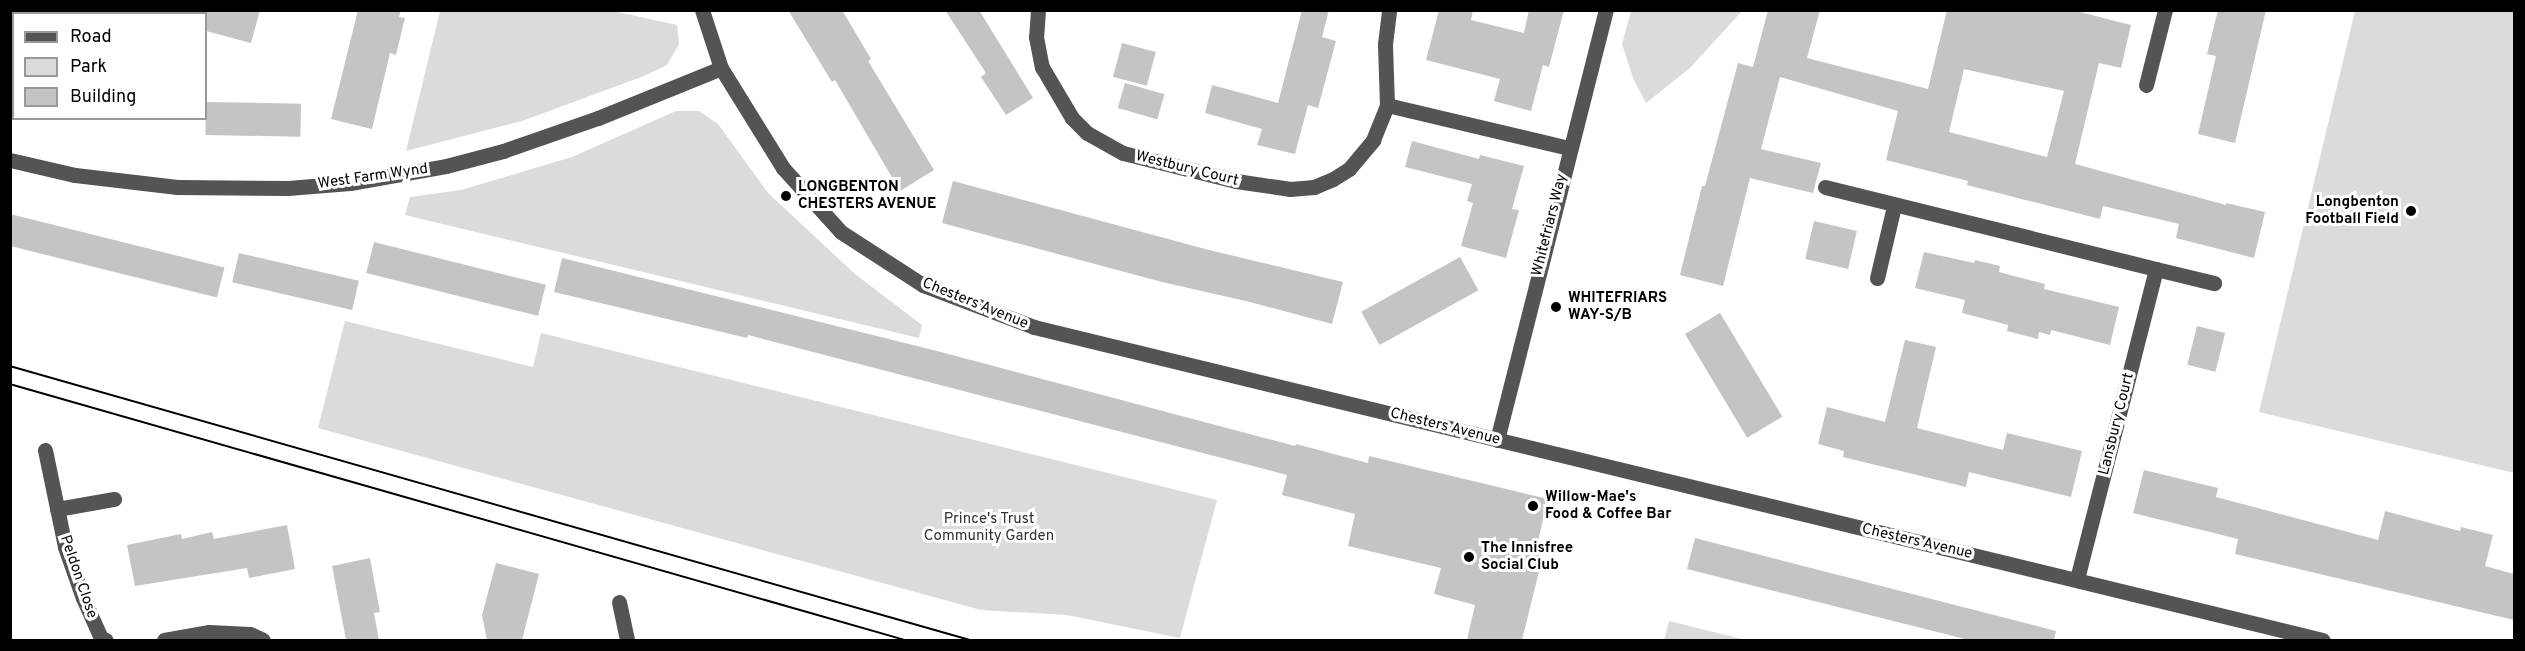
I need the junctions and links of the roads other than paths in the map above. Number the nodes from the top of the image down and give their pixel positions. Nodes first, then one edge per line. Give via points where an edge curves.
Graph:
1 (702, 10) edge
2 (1038, 10) edge
3 (1389, 10) edge
4 (1606, 10) edge
5 (2165, 10) edge
6 (721, 68) junction
7 (2146, 86) dead end
8 (1388, 105) junction
9 (1569, 148) junction
10 (10, 160) edge
11 (1825, 188) dead end
12 (1894, 206) junction
13 (2156, 269) junction
14 (1877, 278) dead end
15 (2214, 283) dead end
16 (1497, 440) junction
17 (45, 450) dead end
18 (114, 499) dead end
19 (57, 509) junction
20 (2078, 579) junction
21 (619, 603) dead end
22 (106, 640) edge
23 (164, 640) edge
24 (263, 640) edge
25 (624, 640) edge
26 (2323, 640) edge

1 - 6 street, Chesters Avenue
2 - 8 street, Westbury Court via 1038,54 1049,82 1072,118 1087,133 1123,153 1259,186 1314,187 1349,169 1362,155 1381,125
3 - 8 street, Westbury Court via 1385,44
4 - 9 street, Whitefriars Way
5 - 7 street
6 - 10 street, West Farm Wynd via 503,151 446,166 350,183 288,188 177,187 75,175
6 - 16 street, Chesters Avenue via 783,168 842,232 923,285 1034,327
8 - 9 street
9 - 16 street, Whitefriars Way
11 - 12 street
12 - 13 street
12 - 14 street
13 - 15 street
13 - 20 street, Lansbury Court
16 - 20 street, Chesters Avenue
17 - 19 street, Peldon Close
18 - 19 street
19 - 22 street, Peldon Close via 83,598 101,638
20 - 26 street, Chesters Avenue
21 - 25 street
23 - 24 street via 209,632 250,634

